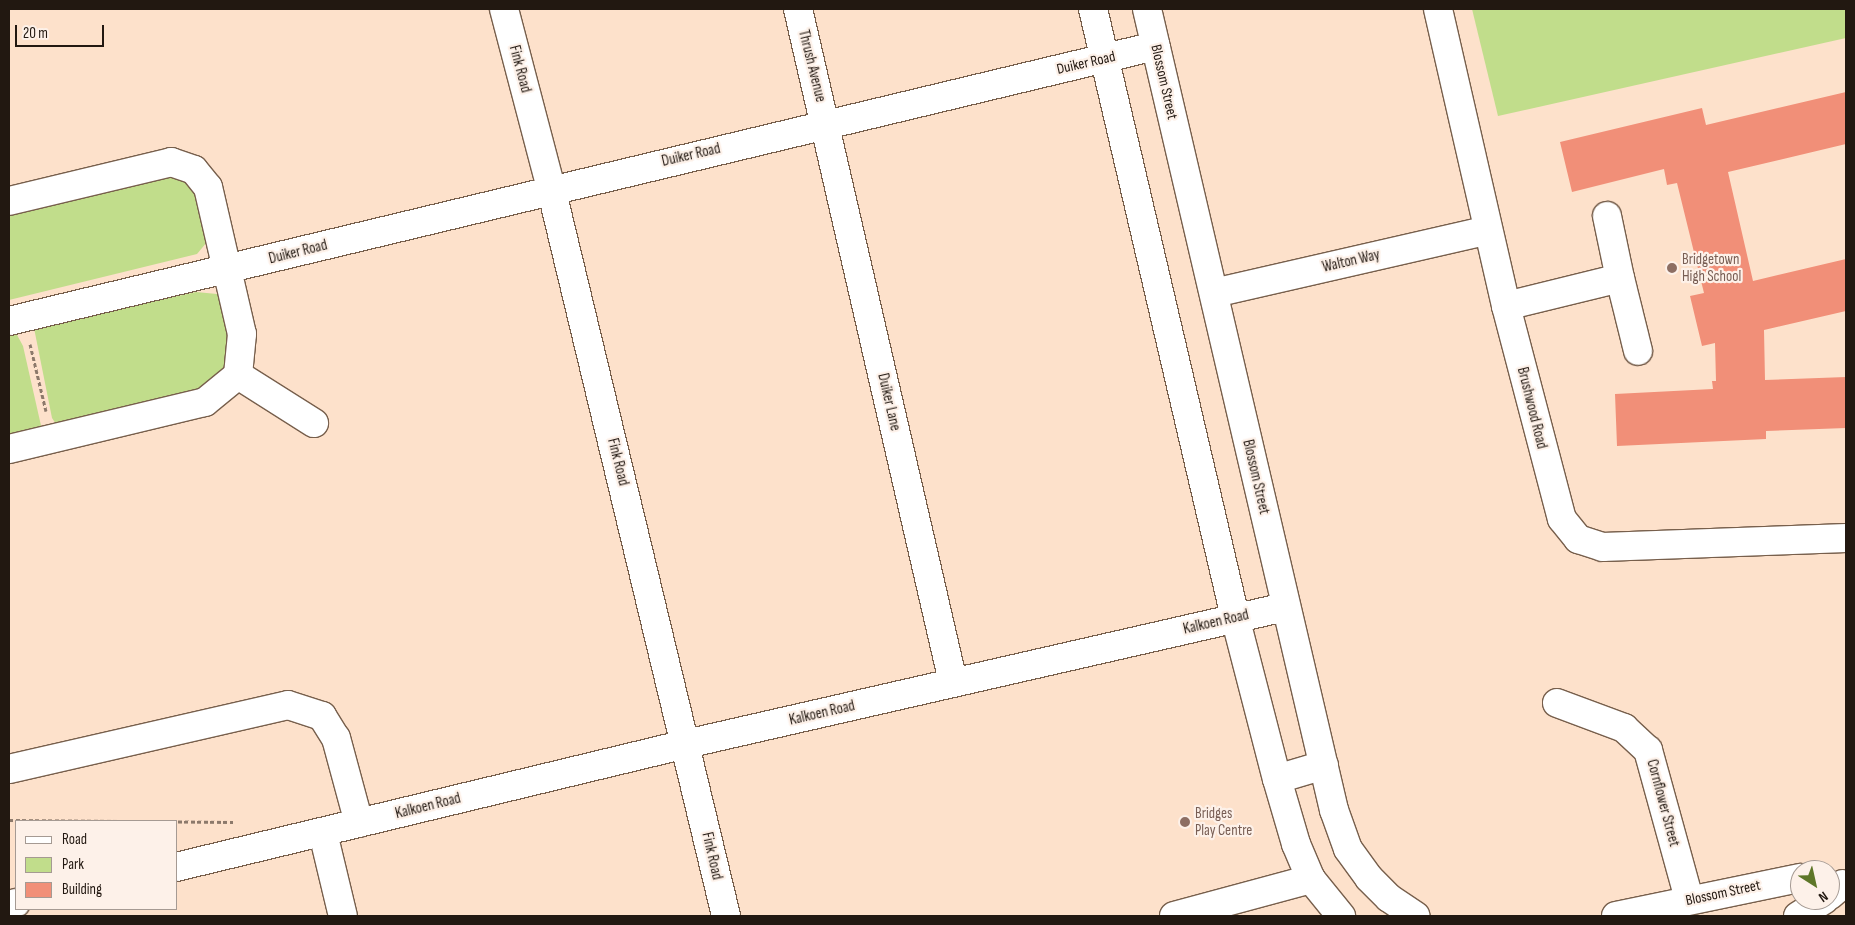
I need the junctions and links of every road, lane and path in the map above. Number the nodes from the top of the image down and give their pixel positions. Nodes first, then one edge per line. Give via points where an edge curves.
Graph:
1 (504, 9) edge
2 (798, 9) edge
3 (1093, 9) edge
4 (1147, 9) edge
5 (1438, 9) edge
6 (1155, 46) junction
7 (1105, 59) junction
8 (826, 123) junction
9 (551, 188) junction
10 (9, 200) edge
11 (1607, 216) dead end
12 (1488, 230) junction
13 (229, 269) junction
14 (1620, 278) junction
15 (1214, 293) junction
16 (1506, 306) junction
17 (19, 328) edge
18 (1638, 350) dead end
19 (238, 375) junction
20 (47, 417) dead end
21 (314, 423) dead end
22 (9, 449) edge
23 (1846, 538) edge
24 (1286, 607) junction
25 (1235, 617) junction
26 (953, 682) junction
27 (1557, 703) dead end
28 (686, 744) junction
29 (1324, 765) junction
30 (9, 769) edge
31 (1277, 779) junction
32 (178, 821) edge
33 (242, 822) dead end
34 (359, 823) junction
35 (323, 833) junction
36 (178, 867) edge
37 (1311, 879) junction
38 (1790, 880) edge
39 (1689, 899) junction
40 (343, 916) edge
41 (726, 916) edge
42 (1174, 916) edge
43 (1341, 916) edge
44 (1416, 916) edge
45 (1616, 916) edge

1 - 9 street, Fink Road
2 - 8 street, Thrush Avenue
3 - 7 street
4 - 6 street, Blossom Street
5 - 12 street, Brushwood Road
6 - 7 street, Duiker Road
6 - 15 street, Blossom Street
7 - 8 street, Duiker Road
7 - 25 street
8 - 9 street, Duiker Road
8 - 26 street, Duiker Lane
9 - 13 street, Duiker Road
9 - 28 street, Fink Road
10 - 13 street via 171,162 194,170 208,187
11 - 14 street
12 - 15 street, Walton Way
12 - 16 street, Brushwood Road
13 - 17 street, Duiker Road
13 - 19 street via 242,334
14 - 16 street
14 - 18 street
15 - 24 street, Blossom Street
16 - 23 street, Brushwood Road via 1562,519 1578,539 1603,547 1619,547
17 - 20 path
19 - 21 street
19 - 22 street via 205,402
24 - 25 street, Kalkoen Road
24 - 29 street, Blossom Street
25 - 26 street, Kalkoen Road
25 - 31 street
26 - 28 street, Kalkoen Road
27 - 39 street, Cornflower Street via 1624,728 1648,750
28 - 34 street, Kalkoen Road
28 - 41 street, Fink Road
29 - 31 street
29 - 44 street, Blossom Street via 1334,810 1348,849 1389,898
30 - 34 street via 288,705 322,716 336,738
31 - 37 street via 1296,844
32 - 33 path
34 - 35 street, Kalkoen Road
35 - 36 street, Kalkoen Road
35 - 40 street
37 - 42 street
37 - 43 street
38 - 39 street, Blossom Street
39 - 45 street, Blossom Street

